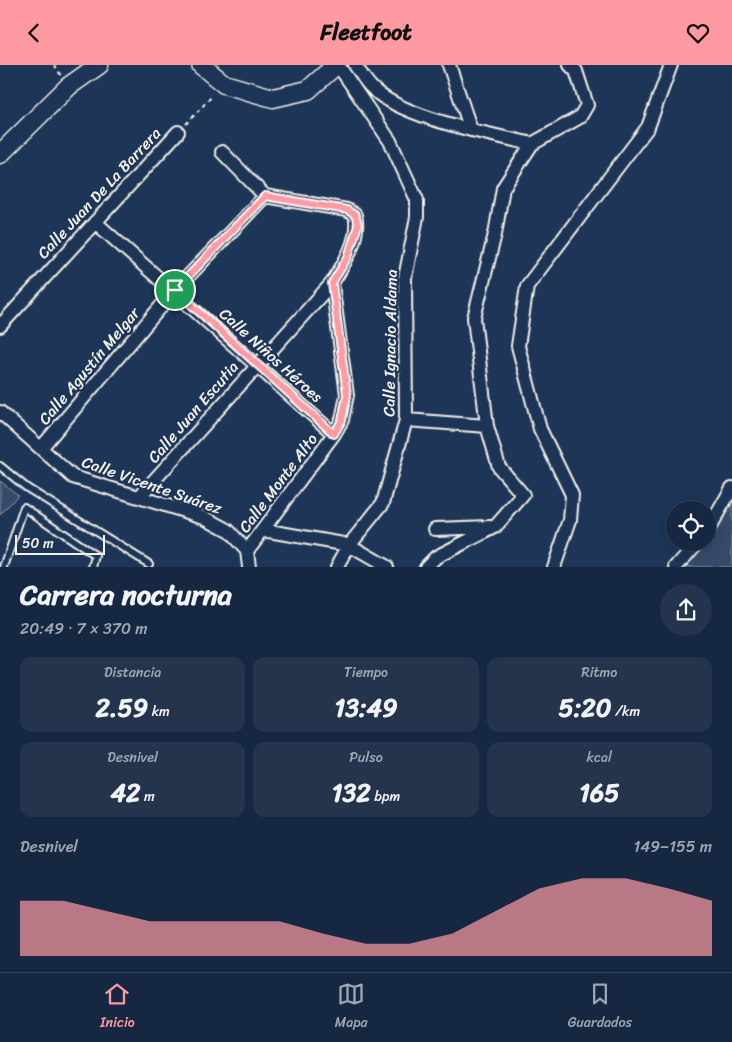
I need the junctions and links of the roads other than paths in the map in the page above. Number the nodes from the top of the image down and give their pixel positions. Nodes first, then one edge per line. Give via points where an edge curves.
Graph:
1 (99, 65) edge
2 (201, 65) edge
3 (337, 65) edge
4 (356, 65) edge
5 (449, 65) edge
6 (570, 65) edge
7 (671, 65) edge
8 (471, 130) junction
9 (178, 132) road end
10 (532, 144) junction
11 (222, 152) dead end
12 (0, 154) edge
13 (265, 196) junction
14 (95, 221) junction
15 (332, 283) junction
16 (175, 290) junction
17 (0, 326) edge
18 (257, 364) junction
19 (0, 413) edge
20 (406, 419) junction
21 (487, 426) junction
22 (334, 434) junction
23 (41, 448) junction
24 (0, 466) edge
25 (732, 488) edge
26 (139, 497) junction
27 (716, 516) edge
28 (496, 527) junction
29 (435, 529) dead end
30 (263, 530) junction
31 (349, 545) junction
32 (247, 551) junction
33 (690, 551) edge
34 (149, 564) dead end
35 (4, 567) edge
36 (93, 567) edge
37 (249, 567) edge
38 (337, 567) edge
39 (387, 567) edge
40 (426, 567) edge
41 (554, 567) edge
42 (676, 567) edge

1 - 12 main road via 69,86
2 - 3 main road via 224,84 273,98 308,90
3 - 20 street, Calle Ignacio Aldama via 390,141 417,200 417,217 405,278
4 - 8 street via 371,88 407,111
5 - 8 street
6 - 10 street via 576,71 587,105 580,117
7 - 41 street via 648,127 527,286 518,346 540,429 572,495 570,519
8 - 10 street
9 - 14 street, Calle Juan De La Barrera
10 - 21 street via 503,187 495,235 474,318
11 - 13 street
13 - 15 street, Calle Juan Escutia via 347,210 355,215 358,225 348,257
13 - 16 street, Calle Agustín Melgar
14 - 16 street, Calle Niños Héroes
14 - 17 street, Calle Juan De La Barrera
15 - 18 street, Calle Juan Escutia
15 - 22 street, Calle Monte Alto via 347,395 342,420
16 - 18 street, Calle Niños Héroes
16 - 23 street, Calle Agustín Melgar
18 - 22 street, Calle Niños Héroes
18 - 26 street, Calle Juan Escutia
19 - 23 street, Calle Vicente Suárez
20 - 21 street
20 - 31 street, Calle Ignacio Aldama via 383,503
21 - 28 street via 499,467 524,495
22 - 30 street, Calle Monte Alto
23 - 26 street, Calle Vicente Suárez via 73,477
24 - 34 lane via 27,488
25 - 27 street
26 - 32 street, Calle Vicente Suárez via 204,517 228,530
28 - 29 street
28 - 40 street via 436,557
30 - 31 street
30 - 32 street, Calle Monte Alto
31 - 38 street, Calle Ignacio Aldama
31 - 39 street
32 - 37 street
33 - 42 street
35 - 36 lane via 24,507 96,556

